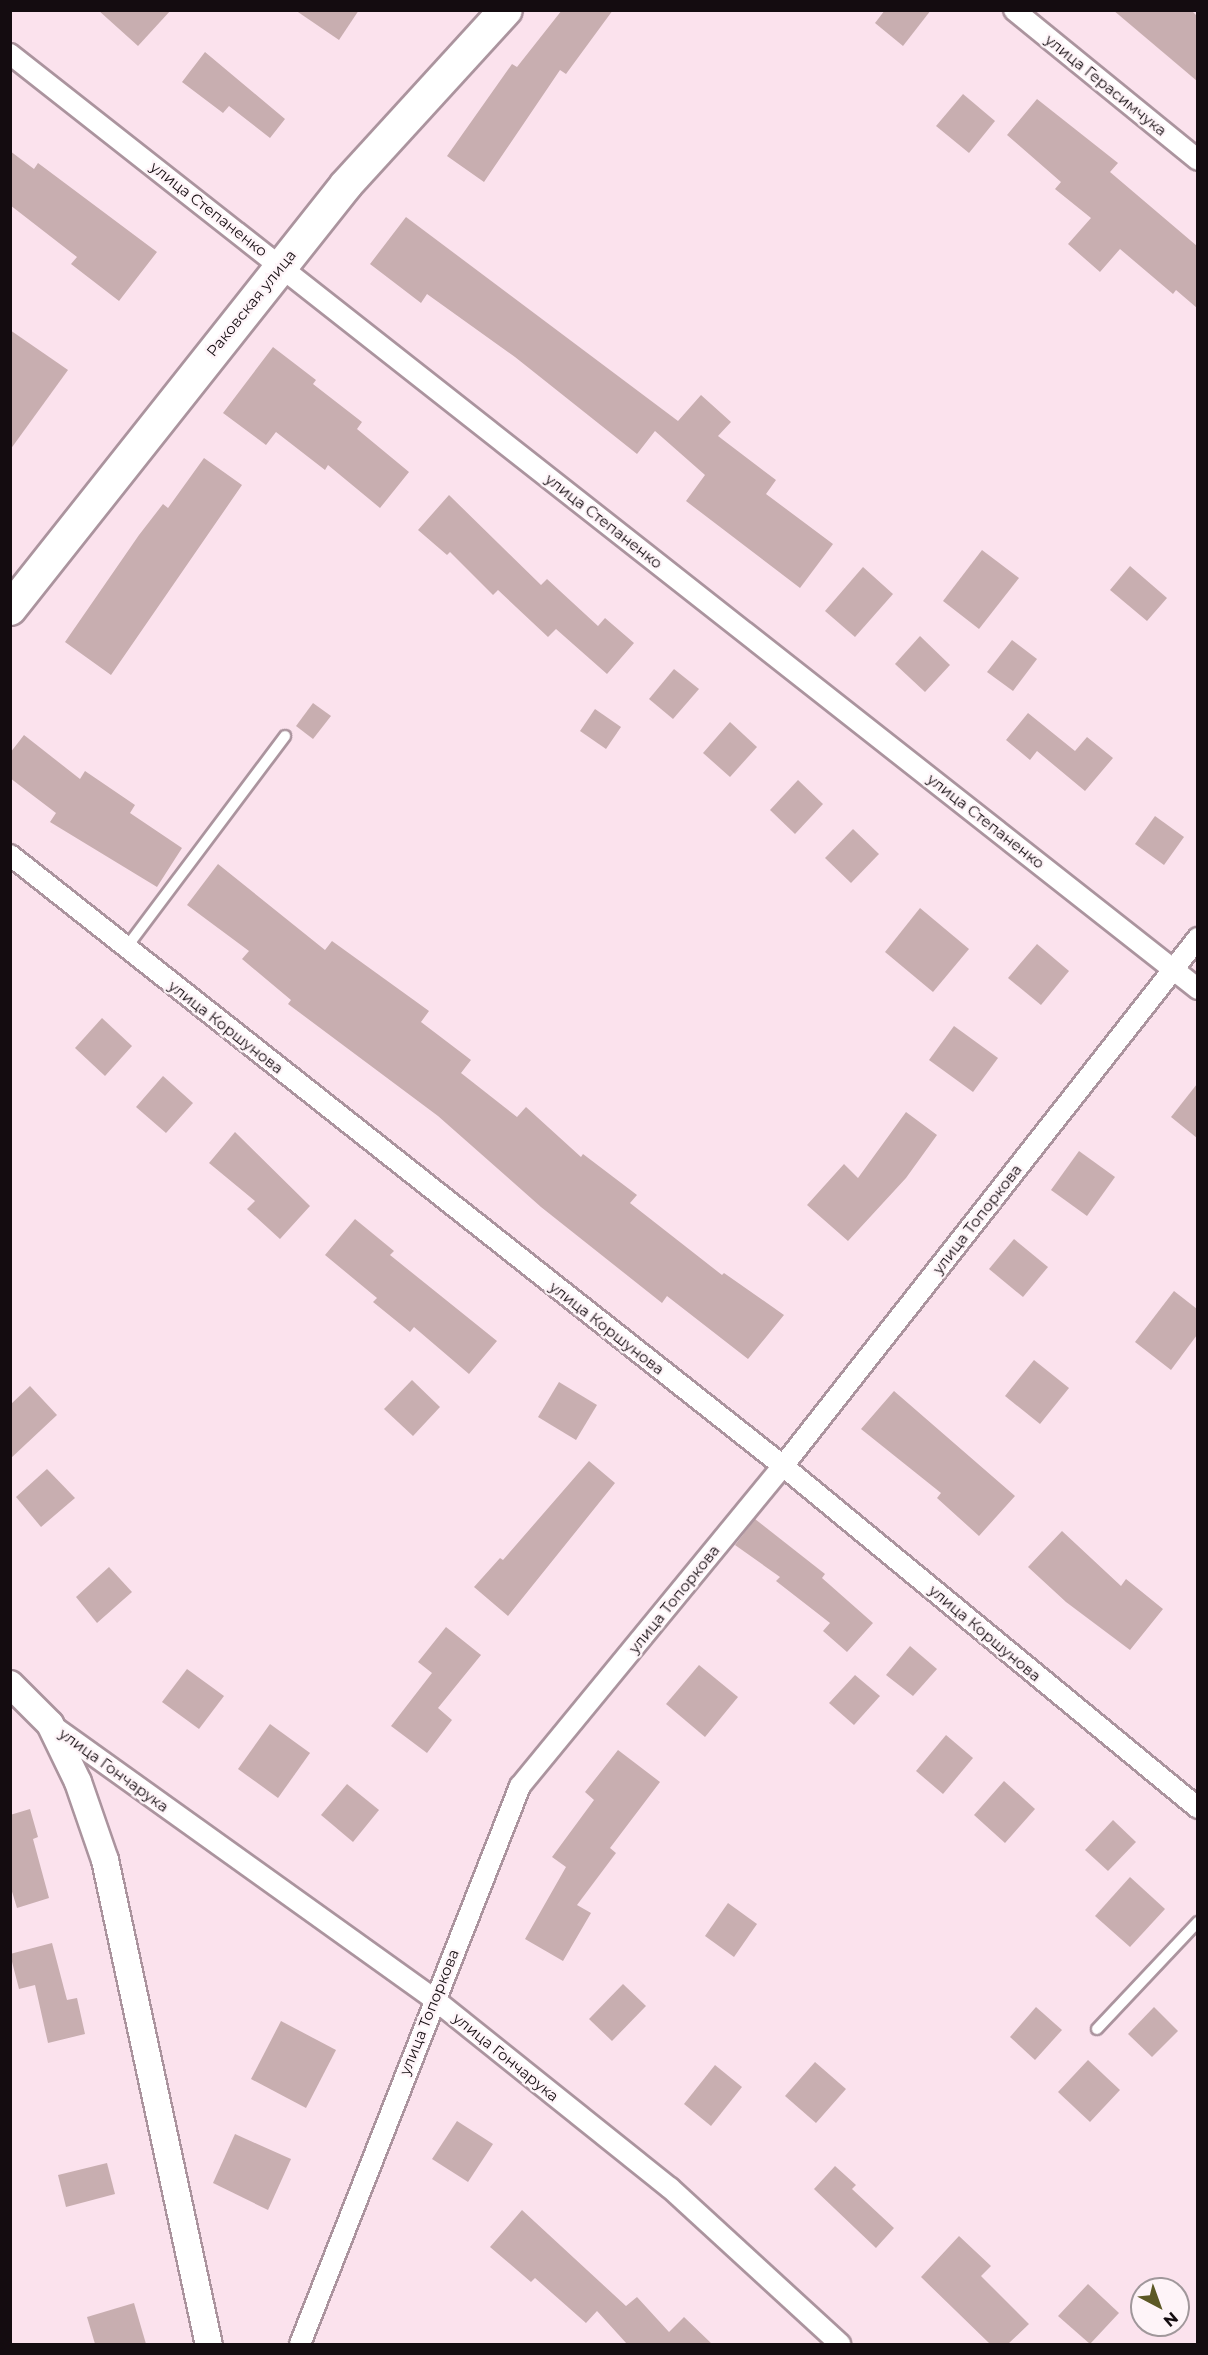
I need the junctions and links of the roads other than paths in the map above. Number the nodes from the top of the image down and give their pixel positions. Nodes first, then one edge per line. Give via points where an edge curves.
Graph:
1 (506, 10) edge
2 (1014, 10) edge
3 (10, 54) edge
4 (1197, 160) edge
5 (281, 265) junction
6 (10, 609) edge
7 (285, 736) dead end
8 (10, 855) edge
9 (1197, 938) edge
10 (126, 948) junction
11 (1174, 970) junction
12 (1197, 989) edge
13 (783, 1466) junction
14 (10, 1684) edge
15 (50, 1724) junction
16 (1197, 1808) edge
17 (1197, 1922) edge
18 (434, 1999) junction
19 (1097, 2029) dead end
20 (209, 2344) edge
21 (300, 2344) edge
22 (840, 2344) edge

1 - 5 main road, Раковская улица via 346,185
2 - 4 street, улица Герасимчука
3 - 5 street, улица Степаненко
5 - 6 main road, Раковская улица
5 - 11 street, улица Степаненко
7 - 10 lane
8 - 10 street, улица Коршунова
9 - 11 street, улица Топоркова
10 - 13 street, улица Коршунова
11 - 12 street, улица Степаненко
11 - 13 street, улица Топоркова
13 - 16 street, улица Коршунова
13 - 18 street, улица Топоркова via 520,1786
14 - 15 street, улица Гончарука
15 - 18 street, улица Гончарука
15 - 20 street via 78,1782 105,1860
17 - 19 lane
18 - 21 street, улица Топоркова
18 - 22 street, улица Гончарука via 670,2188

